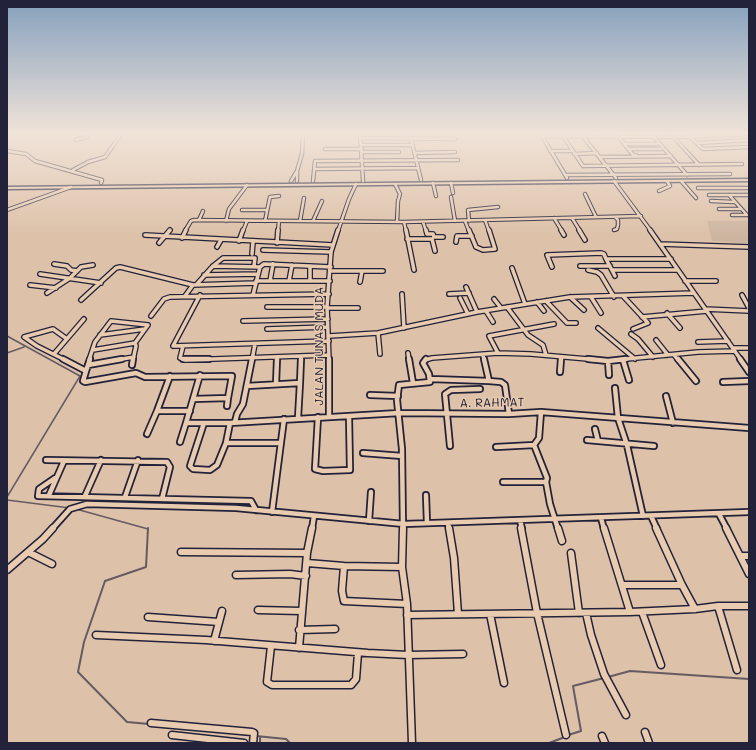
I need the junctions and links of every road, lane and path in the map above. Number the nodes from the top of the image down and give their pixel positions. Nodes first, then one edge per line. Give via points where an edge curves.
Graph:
1 (64, 168) edge
2 (76, 168) edge
3 (298, 168) edge
4 (418, 168) joint
5 (560, 168) edge
6 (608, 168) edge
7 (682, 168) edge
8 (315, 169) joint
9 (362, 169) junction
10 (72, 170) junction
11 (297, 171) junction
12 (688, 174) junction
13 (728, 175) junction
14 (749, 177) edge
15 (615, 178) junction
16 (567, 179) junction
17 (421, 180) junction
18 (749, 180) edge
19 (291, 181) junction
20 (297, 181) junction
21 (314, 181) junction
22 (363, 181) junction
23 (667, 181) junction
24 (681, 181) junction
25 (101, 183) junction
26 (433, 183) junction
27 (451, 183) junction
28 (7, 184) edge
29 (356, 184) junction
30 (395, 184) junction
31 (247, 185) junction
32 (71, 187) junction
33 (7, 188) edge
34 (698, 188) dead end
35 (749, 188) edge
36 (659, 190) dead end
37 (453, 193) dead end
38 (585, 194) dead end
39 (709, 195) dead end
40 (729, 195) junction
41 (749, 195) edge
42 (279, 196) dead end
43 (436, 196) dead end
44 (451, 197) dead end
45 (304, 198) dead end
46 (696, 198) dead end
47 (711, 201) dead end
48 (322, 202) dead end
49 (734, 202) junction
50 (498, 207) dead end
51 (719, 208) dead end
52 (741, 209) junction
53 (7, 210) edge
54 (242, 210) dead end
55 (266, 210) junction
56 (203, 211) dead end
57 (732, 215) dead end
58 (641, 216) junction
59 (596, 217) junction
60 (615, 217) junction
61 (554, 218) junction
62 (572, 218) junction
63 (199, 220) junction
64 (469, 220) junction
65 (485, 220) junction
66 (226, 221) junction
67 (247, 221) junction
68 (265, 221) junction
69 (279, 221) junction
70 (300, 221) junction
71 (313, 221) junction
72 (342, 221) junction
73 (455, 221) junction
74 (465, 221) junction
75 (397, 222) junction
76 (404, 222) junction
77 (423, 222) junction
78 (170, 230) dead end
79 (614, 230) dead end
80 (564, 235) dead end
81 (145, 236) dead end
82 (165, 236) junction
83 (472, 236) junction
84 (443, 237) dead end
85 (182, 238) junction
86 (407, 239) junction
87 (221, 240) junction
88 (585, 240) dead end
89 (239, 241) junction
90 (253, 242) junction
91 (265, 242) junction
92 (456, 242) dead end
93 (159, 243) dead end
94 (277, 243) junction
95 (660, 244) junction
96 (333, 245) junction
97 (217, 247) dead end
98 (749, 247) edge
99 (434, 251) dead end
100 (332, 252) junction
101 (252, 254) dead end
102 (606, 259) junction
103 (671, 259) junction
104 (54, 264) dead end
105 (273, 264) junction
106 (93, 265) dead end
107 (292, 265) junction
108 (213, 266) junction
109 (254, 266) junction
110 (310, 266) junction
111 (580, 266) dead end
112 (610, 266) junction
113 (260, 267) junction
114 (552, 267) dead end
115 (512, 268) dead end
116 (331, 269) junction
117 (414, 270) dead end
118 (588, 270) dead end
119 (612, 270) junction
120 (678, 270) junction
121 (77, 271) junction
122 (362, 271) junction
123 (383, 271) dead end
124 (40, 274) dead end
125 (258, 274) junction
126 (204, 275) junction
127 (615, 276) dead end
128 (70, 278) junction
129 (270, 281) junction
130 (289, 281) junction
131 (310, 281) junction
132 (330, 281) junction
133 (685, 281) junction
134 (716, 281) dead end
135 (256, 282) junction
136 (360, 282) dead end
137 (101, 283) junction
138 (30, 285) dead end
139 (195, 285) junction
140 (466, 287) dead end
141 (56, 288) junction
142 (47, 293) dead end
143 (469, 293) junction
144 (694, 293) junction
145 (329, 294) junction
146 (402, 294) dead end
147 (449, 294) dead end
148 (200, 295) junction
149 (253, 295) junction
150 (742, 295) dead end
151 (185, 296) junction
152 (623, 296) junction
153 (570, 297) junction
154 (591, 297) junction
155 (614, 297) junction
156 (460, 298) dead end
157 (494, 299) dead end
158 (81, 300) dead end
159 (546, 301) junction
160 (537, 302) junction
161 (525, 304) junction
162 (327, 307) junction
163 (507, 307) junction
164 (267, 308) dead end
165 (358, 308) dead end
166 (501, 308) junction
167 (749, 309) edge
168 (584, 310) dead end
169 (706, 310) junction
170 (486, 311) junction
171 (544, 311) dead end
172 (477, 312) junction
173 (601, 313) dead end
174 (667, 313) junction
175 (468, 314) junction
176 (151, 316) dead end
177 (642, 317) junction
178 (84, 319) dead end
179 (328, 319) junction
180 (243, 321) dead end
181 (493, 322) dead end
182 (576, 323) dead end
183 (554, 324) dead end
184 (328, 327) junction
185 (404, 328) junction
186 (598, 328) dead end
187 (680, 328) dead end
188 (145, 329) junction
189 (267, 329) dead end
190 (633, 329) dead end
191 (524, 330) junction
192 (378, 333) junction
193 (631, 334) dead end
194 (100, 335) junction
195 (329, 338) junction
196 (67, 339) junction
197 (656, 340) dead end
198 (728, 341) junction
199 (698, 342) dead end
200 (135, 343) junction
201 (255, 344) junction
202 (183, 346) junction
203 (749, 348) edge
204 (734, 349) junction
205 (93, 350) junction
206 (408, 353) dead end
207 (498, 353) junction
208 (54, 354) junction
209 (380, 354) dead end
210 (328, 355) junction
211 (483, 355) junction
212 (546, 355) junction
213 (668, 355) junction
214 (674, 355) junction
215 (301, 356) junction
216 (134, 357) junction
217 (276, 357) junction
218 (561, 357) junction
219 (653, 357) junction
220 (253, 358) junction
221 (635, 359) junction
222 (623, 360) junction
223 (608, 361) junction
224 (88, 365) junction
225 (132, 365) dead end
226 (86, 371) junction
227 (560, 372) dead end
228 (749, 372) edge
229 (200, 375) junction
230 (609, 375) dead end
231 (170, 376) junction
232 (431, 379) junction
233 (629, 380) dead end
234 (489, 381) junction
235 (696, 381) dead end
236 (749, 381) edge
237 (723, 382) dead end
238 (413, 383) junction
239 (276, 384) junction
240 (300, 384) junction
241 (247, 386) junction
242 (615, 388) dead end
243 (480, 389) dead end
244 (370, 395) dead end
245 (398, 396) junction
246 (666, 396) dead end
247 (228, 398) junction
248 (193, 399) junction
249 (227, 406) dead end
250 (157, 411) junction
251 (190, 411) junction
252 (541, 412) junction
253 (399, 413) junction
254 (447, 414) junction
255 (509, 414) junction
256 (349, 416) junction
257 (318, 417) junction
258 (329, 417) junction
259 (298, 418) junction
260 (618, 418) junction
261 (284, 419) junction
262 (235, 422) junction
263 (186, 423) junction
264 (204, 423) junction
265 (230, 423) junction
266 (673, 423) junction
267 (749, 428) edge
268 (595, 429) dead end
269 (146, 434) dead end
270 (587, 440) dead end
271 (598, 441) junction
272 (180, 442) dead end
273 (226, 443) junction
274 (281, 443) junction
275 (534, 445) junction
276 (626, 445) junction
277 (450, 446) dead end
278 (654, 446) dead end
279 (496, 447) dead end
280 (363, 453) dead end
281 (402, 456) junction
282 (46, 460) dead end
283 (101, 460) junction
284 (138, 460) junction
285 (64, 461) junction
286 (55, 478) junction
287 (503, 482) dead end
288 (546, 482) junction
289 (371, 492) dead end
290 (426, 495) dead end
291 (49, 496) junction
292 (85, 496) junction
293 (124, 497) junction
294 (162, 499) junction
295 (256, 510) junction
296 (272, 512) junction
297 (749, 512) edge
298 (718, 514) junction
299 (314, 516) junction
300 (644, 516) junction
301 (651, 516) junction
302 (601, 518) junction
303 (555, 519) junction
304 (520, 520) junction
305 (369, 521) junction
306 (427, 523) junction
307 (448, 523) junction
308 (404, 524) junction
309 (562, 541) dead end
310 (28, 552) junction
311 (181, 552) dead end
312 (307, 553) junction
313 (571, 553) dead end
314 (740, 556) junction
315 (749, 556) edge
316 (306, 563) junction
317 (52, 564) dead end
318 (344, 566) junction
319 (402, 567) junction
320 (7, 570) edge
321 (749, 574) edge
322 (236, 575) dead end
323 (306, 576) junction
324 (622, 585) junction
325 (682, 585) junction
326 (407, 604) junction
327 (718, 606) junction
328 (749, 606) edge
329 (695, 609) junction
330 (258, 610) dead end
331 (222, 611) dead end
332 (302, 611) junction
333 (630, 612) junction
334 (642, 612) junction
335 (579, 613) junction
336 (586, 613) junction
337 (458, 614) junction
338 (490, 614) junction
339 (537, 614) junction
340 (407, 615) junction
341 (148, 617) dead end
342 (219, 622) junction
343 (335, 629) dead end
344 (300, 630) junction
345 (96, 635) dead end
346 (214, 641) junction
347 (271, 646) junction
348 (299, 648) junction
349 (358, 653) junction
350 (463, 654) dead end
351 (408, 655) junction
352 (661, 665) dead end
353 (737, 670) dead end
354 (504, 683) dead end
355 (626, 715) dead end
356 (151, 723) dead end
357 (645, 732) dead end
358 (172, 734) dead end
359 (566, 735) dead end
360 (602, 736) dead end
361 (254, 739) edge
362 (244, 743) edge
363 (412, 743) edge
364 (605, 743) edge
365 (649, 743) edge

1 - 10 street
2 - 10 street
3 - 11 street
4 - 9 street
4 - 17 street
5 - 16 street
6 - 15 street
7 - 12 street
8 - 9 street
8 - 21 street
9 - 22 street
10 - 25 street via 102,180
11 - 19 street
11 - 20 street
12 - 13 street
12 - 15 street
13 - 14 main road
13 - 15 main road
15 - 16 main road
15 - 16 street
15 - 23 main road
15 - 58 street
16 - 17 main road
16 - 27 main road
17 - 22 main road
18 - 24 main road
19 - 20 main road
19 - 25 main road
20 - 21 main road
21 - 22 main road
23 - 24 main road
23 - 36 street via 670,186
24 - 46 street
25 - 28 main road
26 - 27 main road
26 - 30 main road
26 - 43 street
27 - 37 street
29 - 30 main road
29 - 31 main road
29 - 72 street, JALAN TUNAS MUDA
30 - 75 street via 400,194
31 - 32 main road
31 - 66 street via 229,209
32 - 33 main road
32 - 53 street
34 - 35 street
38 - 59 street
39 - 40 street
40 - 41 street
40 - 49 street
42 - 55 street via 270,197
44 - 73 street
45 - 70 street
47 - 49 street
48 - 71 street
49 - 52 street
50 - 64 street via 470,210
51 - 52 street
52 - 57 street via 746,215
54 - 55 street
55 - 68 street
56 - 63 street
58 - 60 street
58 - 95 street
59 - 60 street
59 - 62 street
60 - 79 street via 618,225
61 - 62 street
61 - 65 street
61 - 80 street
62 - 88 street
63 - 66 street
63 - 85 street via 191,220
64 - 65 street
64 - 74 street
65 - 83 street via 496,248 478,249
66 - 67 street
67 - 68 street
67 - 89 street
68 - 69 street
69 - 70 street
69 - 94 street
70 - 71 street
71 - 72 street
72 - 75 street
72 - 96 street, JALAN TUNAS MUDA
73 - 74 street
73 - 77 street
74 - 83 street
75 - 76 street
76 - 77 street
76 - 86 street
77 - 84 street via 427,234
78 - 82 street
81 - 82 street
82 - 85 street
82 - 93 street
83 - 92 street via 457,236
85 - 87 street
86 - 99 street via 432,239
86 - 117 street
87 - 89 street
87 - 97 street
89 - 90 street
90 - 91 street
90 - 101 street
91 - 94 street
91 - 100 street via 262,251
94 - 96 street
95 - 98 street
95 - 103 street
96 - 100 street, JALAN TUNAS MUDA
100 - 116 street, JALAN TUNAS MUDA
102 - 103 street
102 - 112 street
102 - 114 street via 604,254 600,253 547,255
103 - 120 street
104 - 121 street
105 - 107 street
105 - 113 street via 262,264
105 - 129 street
106 - 121 street via 83,266
107 - 110 street
107 - 130 street
108 - 109 street
108 - 109 street via 223,258 255,258
108 - 126 street
109 - 113 street
110 - 116 street
110 - 131 street
111 - 112 street
112 - 119 street
113 - 125 street
115 - 161 street
116 - 122 street
116 - 132 street, JALAN TUNAS MUDA
118 - 155 street via 602,275
119 - 120 street
119 - 127 street
120 - 133 street
121 - 128 street
122 - 123 street
122 - 136 street
124 - 128 street
125 - 126 street
125 - 135 street
126 - 139 street
128 - 137 street
128 - 141 street
129 - 130 street
129 - 135 street
130 - 131 street
131 - 132 street
132 - 145 street, JALAN TUNAS MUDA
133 - 134 street
133 - 144 street
135 - 139 street
135 - 149 street
137 - 139 street via 116,268 121,267
137 - 158 street
138 - 141 street
139 - 151 street
140 - 143 street
141 - 142 street
143 - 147 street
143 - 172 street
144 - 152 street
144 - 169 street
145 - 149 street
145 - 162 street, JALAN TUNAS MUDA
146 - 185 street
148 - 149 street
148 - 151 street
148 - 202 street via 173,346
150 - 167 street
151 - 176 street via 164,299
152 - 155 street
152 - 177 street
153 - 154 street
153 - 159 street
153 - 168 street
154 - 155 street
154 - 173 street
156 - 175 street
157 - 166 street
159 - 160 street
159 - 182 street via 567,323
160 - 161 street
160 - 171 street
161 - 163 street
162 - 164 street
162 - 165 street
162 - 179 street, JALAN TUNAS MUDA
163 - 166 street
163 - 191 street
166 - 170 street
167 - 169 street
169 - 174 street
169 - 198 street
170 - 172 street
170 - 181 street
172 - 175 street
174 - 177 street
174 - 187 street
175 - 185 street
177 - 190 street via 648,325
178 - 196 street
179 - 180 street
179 - 184 street, JALAN TUNAS MUDA
183 - 191 street
184 - 189 street
184 - 195 street, JALAN TUNAS MUDA
185 - 192 street
186 - 221 street
188 - 194 street
188 - 194 street via 147,324 110,321
188 - 200 street
191 - 207 street via 489,336
191 - 212 street via 543,345
192 - 195 street
192 - 209 street
193 - 219 street
194 - 205 street
195 - 201 street
195 - 210 street, JALAN TUNAS MUDA
196 - 208 street
196 - 208 street via 53,329 24,337
197 - 213 street
198 - 199 street
198 - 204 street
200 - 205 street
200 - 216 street
201 - 202 street
201 - 220 street
202 - 220 street via 180,358 182,360
203 - 204 street
204 - 214 street
204 - 228 street
205 - 224 street
206 - 238 street
207 - 211 street
207 - 212 street
208 - 226 street
210 - 215 street
210 - 258 street, JALAN TUNAS MUDA
211 - 232 street via 426,359 423,363
211 - 234 street
212 - 218 street
213 - 214 street
213 - 219 street
214 - 235 street
215 - 217 street
215 - 240 street
216 - 224 street
216 - 225 street
217 - 220 street
217 - 239 street
218 - 223 street
218 - 227 street
219 - 221 street
220 - 241 street
221 - 222 street
222 - 223 street
222 - 233 street
223 - 230 street
224 - 226 street
226 - 231 street via 84,382 136,373 145,377
229 - 231 street
229 - 247 street via 231,375 233,378
229 - 248 street
231 - 250 street
232 - 234 street
232 - 238 street via 428,383
234 - 255 street via 505,385
236 - 237 street
238 - 245 street via 399,385
239 - 240 street
239 - 241 street
240 - 259 street
241 - 262 street
242 - 260 street
243 - 254 street via 448,391 445,394
244 - 245 street
245 - 253 street
246 - 266 street
247 - 248 street
247 - 249 street
248 - 251 street
250 - 251 street
250 - 269 street
251 - 263 street
252 - 255 street, A. RAHMAT
252 - 260 street, A. RAHMAT
252 - 275 street via 538,438
253 - 254 street, A. RAHMAT
253 - 256 street, A. RAHMAT
253 - 281 street
254 - 255 street, A. RAHMAT
254 - 277 street
256 - 257 street via 350,470 323,471 315,469
256 - 258 street, A. RAHMAT
257 - 258 street, A. RAHMAT
257 - 259 street, A. RAHMAT
259 - 261 street, A. RAHMAT
260 - 266 street, A. RAHMAT
260 - 276 street
261 - 262 street, A. RAHMAT
261 - 274 street
262 - 265 street, A. RAHMAT
263 - 264 street, A. RAHMAT
263 - 272 street
264 - 265 street, A. RAHMAT
264 - 273 street via 191,468 214,468
265 - 273 street
266 - 267 street, A. RAHMAT
268 - 271 street
270 - 271 street
271 - 276 street
273 - 274 street
274 - 296 street
275 - 279 street
275 - 288 street via 547,478
276 - 278 street
276 - 300 street
280 - 281 street
281 - 308 street
282 - 285 street
283 - 284 street
283 - 285 street
283 - 292 street
284 - 293 street
284 - 294 street via 163,461 170,464
285 - 286 street
286 - 291 street
286 - 291 street via 39,489 37,494
287 - 288 street
288 - 303 street
289 - 305 street
290 - 306 street
291 - 292 street
292 - 293 street
293 - 294 street
294 - 295 street via 251,501
295 - 296 street
295 - 310 street via 142,505 76,506
296 - 299 street
297 - 298 street
298 - 301 street
298 - 314 street
299 - 305 street
299 - 312 street
300 - 301 street
300 - 302 street
301 - 325 street
302 - 303 street
302 - 324 street
303 - 304 street
303 - 309 street
304 - 307 street
304 - 339 street
305 - 308 street
306 - 307 street
306 - 308 street
307 - 337 street via 454,558
308 - 319 street
310 - 317 street
310 - 320 street
311 - 312 street
312 - 316 street
313 - 335 street
314 - 315 street
314 - 321 street
316 - 318 street
316 - 323 street
318 - 319 street
318 - 326 street via 344,601
319 - 326 street
322 - 323 street
323 - 332 street
324 - 325 street
324 - 333 street
325 - 329 street
326 - 340 street
327 - 328 street
327 - 329 street
327 - 353 street
329 - 334 street
330 - 332 street
331 - 342 street
332 - 344 street
333 - 334 street
333 - 336 street
334 - 352 street
335 - 336 street
335 - 339 street
336 - 355 street via 604,674
337 - 338 street
337 - 340 street
338 - 339 street
338 - 354 street
339 - 359 street
340 - 351 street
341 - 342 street
342 - 346 street
343 - 344 street
344 - 348 street
345 - 346 street
346 - 347 street
347 - 348 street
347 - 349 street via 267,684 272,685 351,685 356,679
348 - 349 street
349 - 351 street
350 - 351 street
351 - 363 street
356 - 361 street via 248,731
357 - 365 street
358 - 362 street
360 - 364 street

